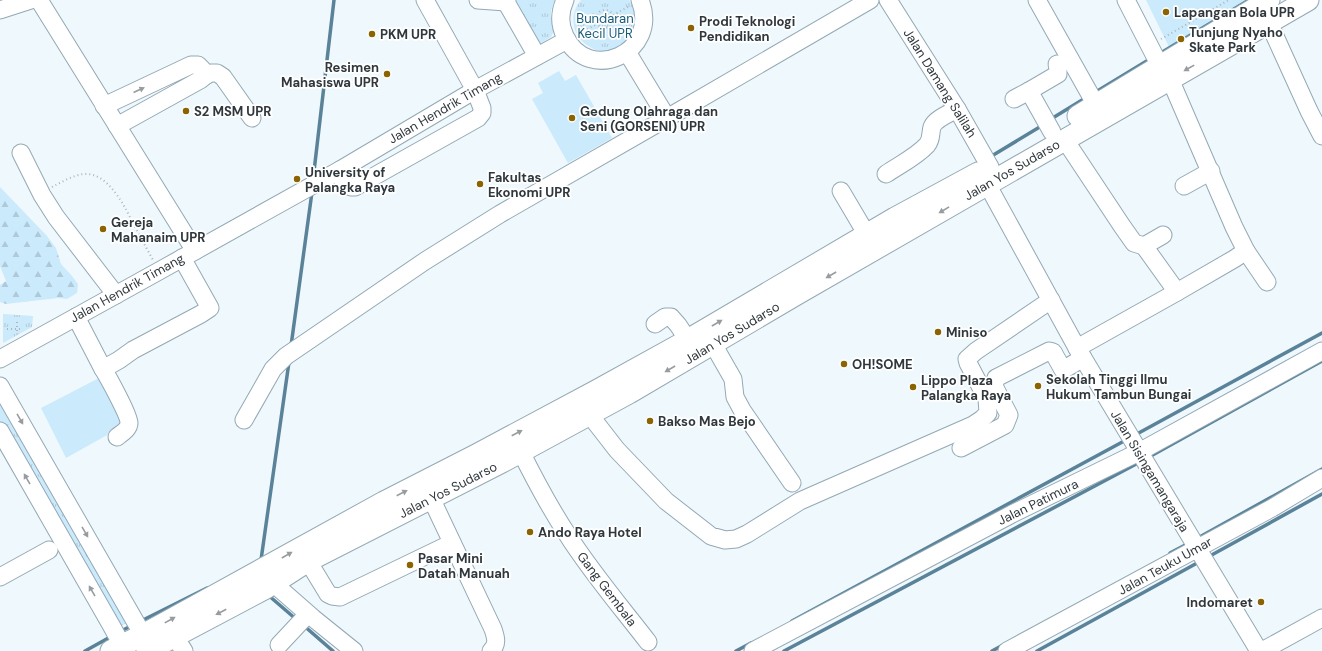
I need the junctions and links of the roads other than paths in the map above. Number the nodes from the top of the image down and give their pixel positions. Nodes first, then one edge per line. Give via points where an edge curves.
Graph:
1 (31, 0) edge
2 (39, 0) edge
3 (425, 0) edge
4 (478, 0) edge
5 (565, 0) edge
6 (870, 0) edge
7 (888, 0) edge
8 (1037, 0) edge
9 (1126, 0) edge
10 (1269, 0) edge
11 (1308, 0) edge
12 (507, 1) edge
13 (635, 3) edge
14 (0, 10) edge
15 (1269, 23) junction
16 (571, 38) junction
17 (627, 52) junction
18 (537, 56) junction
19 (1057, 64) dead end
20 (1165, 72) junction
21 (205, 76) junction
22 (475, 90) junction
23 (1096, 105) junction
24 (104, 106) junction
25 (957, 109) junction
26 (252, 118) dead end
27 (666, 118) junction
28 (117, 126) junction
29 (1058, 136) junction
30 (1322, 136) edge
31 (20, 153) dead end
32 (987, 167) junction
33 (340, 170) junction
34 (1211, 171) junction
35 (886, 174) dead end
36 (1184, 186) dead end
37 (841, 191) dead end
38 (867, 235) junction
39 (1163, 235) dead end
40 (1144, 246) junction
41 (1246, 250) junction
42 (188, 254) junction
43 (1267, 282) dead end
44 (1177, 292) junction
45 (116, 295) junction
46 (1051, 300) junction
47 (76, 316) junction
48 (654, 324) dead end
49 (688, 340) junction
50 (713, 344) junction
51 (1322, 351) edge
52 (1080, 353) junction
53 (0, 359) edge
54 (103, 369) junction
55 (646, 373) junction
56 (0, 386) edge
57 (590, 414) junction
58 (244, 420) dead end
59 (0, 432) edge
60 (118, 437) dead end
61 (961, 448) dead end
62 (521, 452) junction
63 (1139, 452) junction
64 (492, 457) junction
65 (1322, 478) edge
66 (792, 483) dead end
67 (432, 498) junction
68 (452, 543) junction
69 (1196, 548) junction
70 (49, 550) dead end
71 (308, 561) junction
72 (0, 577) edge
73 (258, 584) junction
74 (1322, 618) edge
75 (300, 622) junction
76 (648, 642) dead end
77 (145, 643) edge
78 (180, 644) edge
79 (279, 645) dead end
80 (116, 648) edge
81 (354, 651) edge
82 (491, 651) edge
83 (753, 651) edge
84 (1006, 651) edge
85 (1260, 651) edge

1 - 14 street
2 - 24 street
3 - 22 street
4 - 12 street
5 - 16 street via 561,25
6 - 27 street
7 - 25 street, Jalan Damang Salilah
8 - 23 street
9 - 20 street
10 - 20 main road, Jalan Yos Sudarso
11 - 15 main road, Jalan Yos Sudarso
12 - 18 street
13 - 17 street via 644,13 644,28 637,42
15 -> 20 main road, Jalan Yos Sudarso
15 - 30 street
16 - 17 street via 576,51 598,60 613,59
16 - 18 street, Jalan Hendrik Timang
17 - 27 street
18 - 22 street, Jalan Hendrik Timang
19 - 29 street via 1058,74 1021,95
20 - 23 main road, Jalan Yos Sudarso
20 - 29 main road, Jalan Yos Sudarso
20 - 34 street
24 -> 21 street via 191,65 198,64
21 - 26 street via 217,73 224,77
21 - 28 street
22 - 33 street, Jalan Hendrik Timang
22 - 33 street via 482,108 478,118 355,187 344,184
23 - 29 main road, Jalan Yos Sudarso
24 - 28 street
25 - 32 street, Jalan Damang Salilah
25 - 35 street via 935,122 927,145
27 - 58 street via 431,257 286,356 273,369
28 - 42 street
29 - 32 main road, Jalan Yos Sudarso
29 - 40 street via 1134,243
31 - 45 street via 56,217
32 - 38 main road, Jalan Yos Sudarso
32 - 46 street, Jalan Sisingamangaraja
32 -> 50 main road, Jalan Yos Sudarso
33 - 42 street, Jalan Hendrik Timang
34 - 36 street
34 - 41 street
37 - 38 street
49 -> 38 main road, Jalan Yos Sudarso
39 - 40 street
40 - 44 street
41 - 43 street
41 - 44 street
42 - 45 street, Jalan Hendrik Timang
42 - 54 street via 210,308
44 - 52 street
45 - 47 street, Jalan Hendrik Timang
46 - 52 street, Jalan Sisingamangaraja
46 - 57 street via 967,359 987,399 988,412 982,419 800,501 736,539 725,540 712,536 666,501 621,455
47 - 53 street, Jalan Hendrik Timang
47 - 54 street
48 - 49 street via 665,317 672,317
49 - 55 main road, Jalan Yos Sudarso
50 -> 55 main road, Jalan Yos Sudarso
50 - 66 street via 733,379 735,397 742,410
51 - 63 street, Jalan Patimura
52 - 61 street via 1063,370 1053,352 1048,351 996,378 994,386 1009,415 1005,425
52 - 63 street, Jalan Sisingamangaraja
54 - 60 street via 129,423 128,428
55 - 57 main road, Jalan Yos Sudarso
64 -> 55 main road, Jalan Yos Sudarso
56 -> 77 street via 133,616
57 - 62 main road, Jalan Yos Sudarso
80 -> 59 street via 111,625
62 - 64 main road, Jalan Yos Sudarso
62 - 76 street, Gang Gembala via 536,482 583,558
63 - 69 street, Jalan Sisingamangaraja
63 - 83 street, Jalan Patimura via 1012,514
64 - 67 main road, Jalan Yos Sudarso
73 -> 64 main road, Jalan Yos Sudarso via 384,502
65 - 69 street, Jalan Teuku Umar
67 - 68 street
67 - 71 main road, Jalan Yos Sudarso
68 - 71 street via 340,597 328,594
68 - 82 street via 493,629 496,640
69 - 84 street, Jalan Teuku Umar
69 - 85 street, Jalan Sisingamangaraja
70 - 72 street
71 - 73 main road, Jalan Yos Sudarso
73 - 75 street
77 -> 73 main road, Jalan Yos Sudarso
73 -> 78 main road, Jalan Yos Sudarso
74 - 85 street
75 - 79 street
75 - 81 street
77 - 78 main road, Jalan Yos Sudarso
77 - 80 main road, Jalan Yos Sudarso

